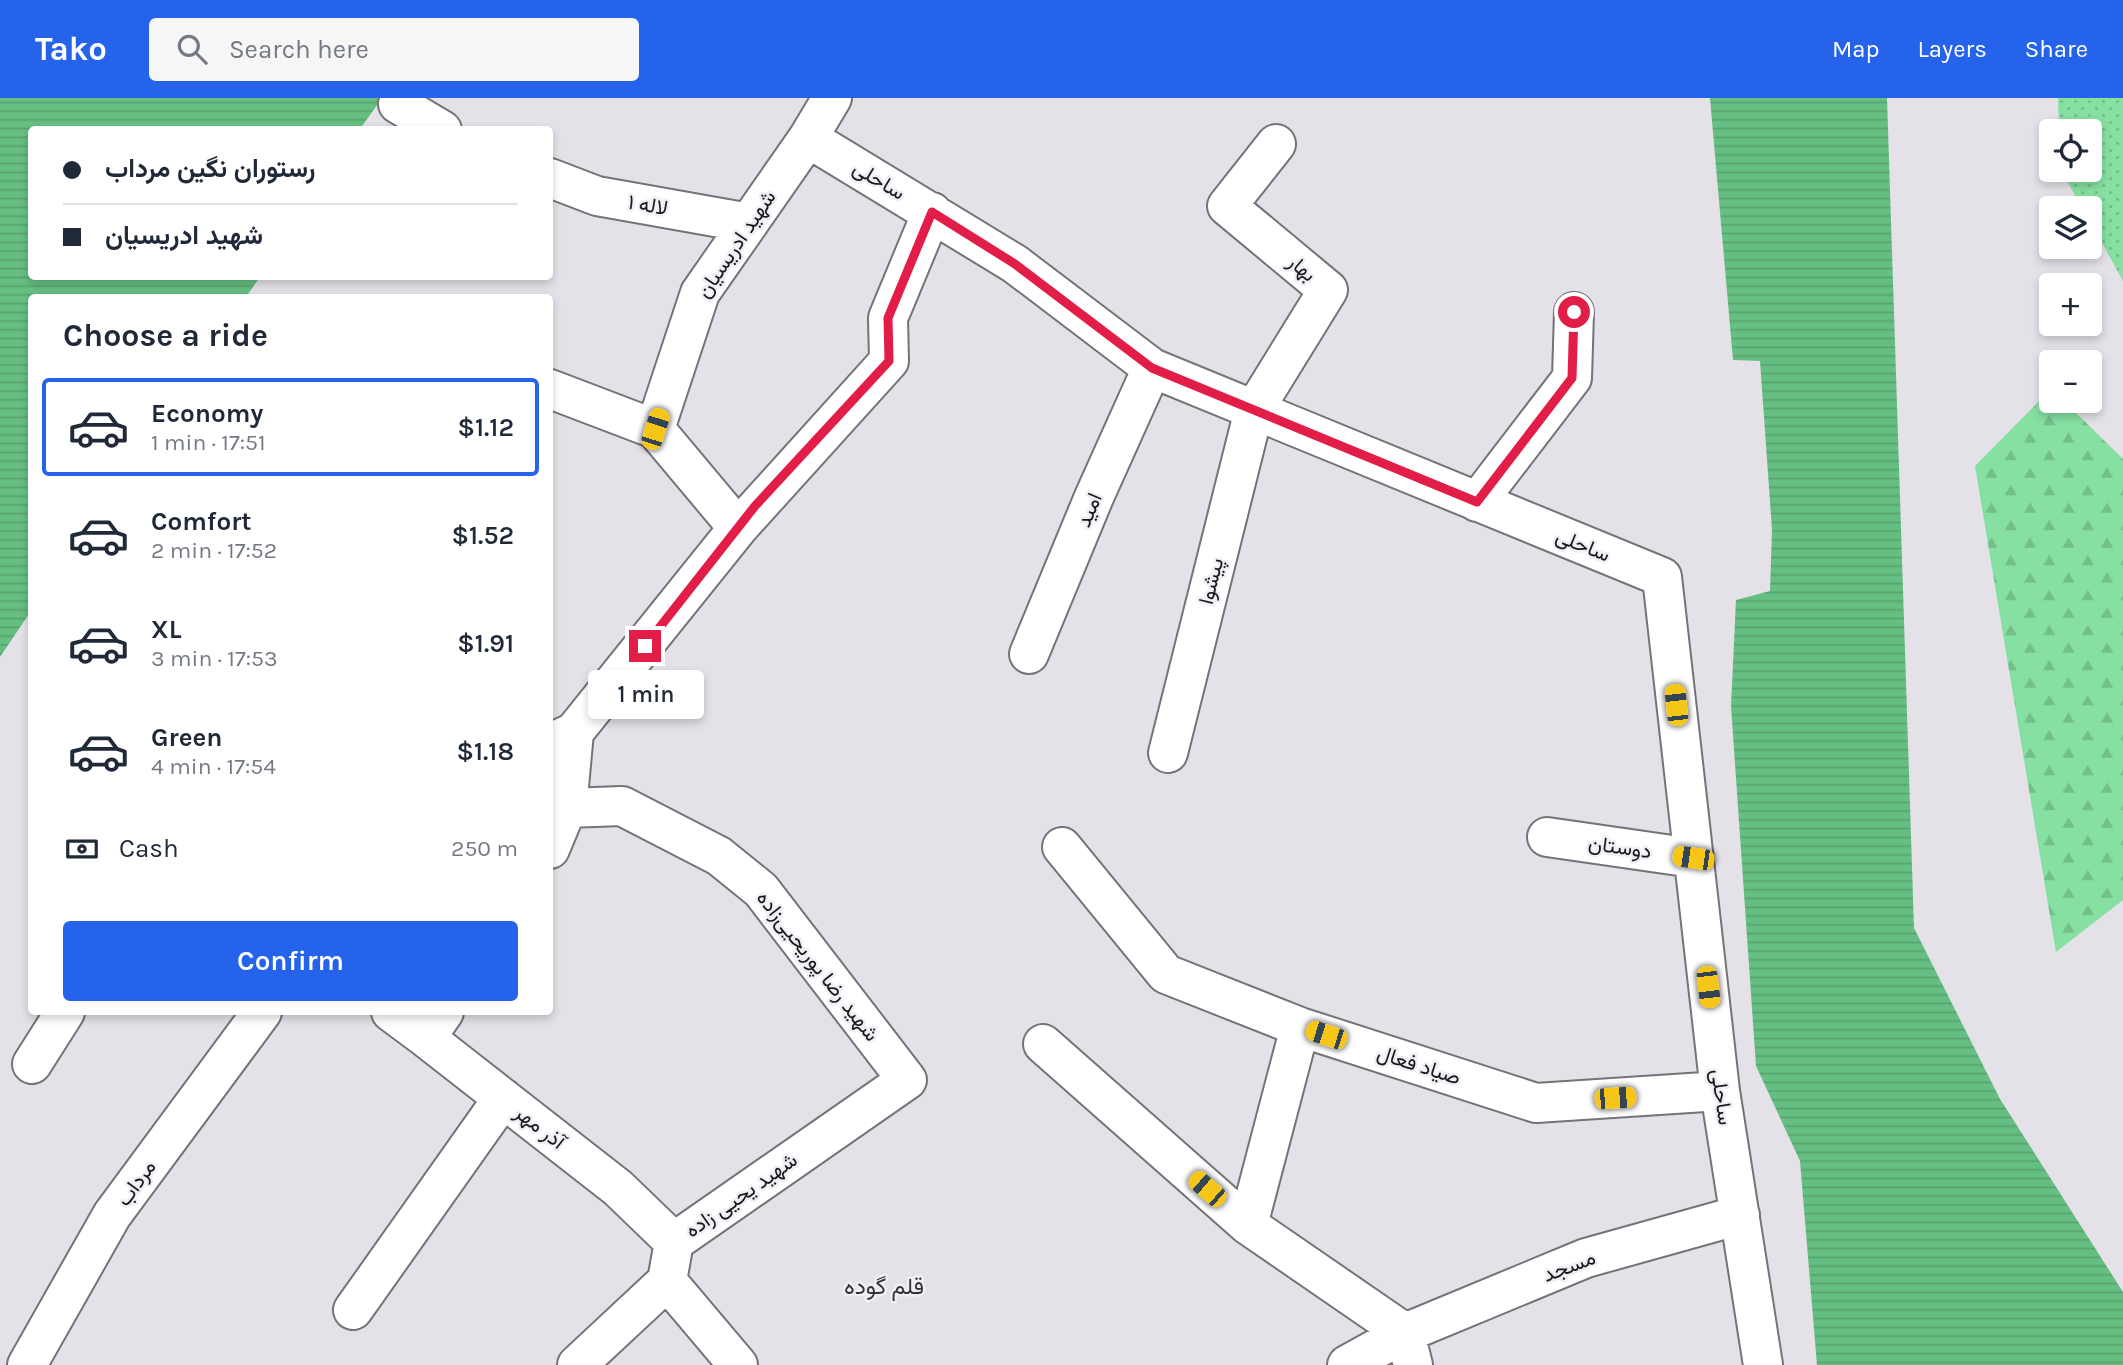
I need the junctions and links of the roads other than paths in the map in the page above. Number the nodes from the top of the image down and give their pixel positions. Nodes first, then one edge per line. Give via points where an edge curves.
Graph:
1 (832, 98) edge
2 (398, 104) dead end
3 (435, 126) edge
4 (808, 138) junction
5 (1276, 144) dead end
6 (553, 179) edge
7 (932, 212) junction
8 (749, 222) junction
9 (1574, 312) dead end
10 (1152, 368) junction
11 (553, 390) edge
12 (1254, 410) junction
13 (655, 429) junction
14 (1477, 502) junction
15 (738, 528) junction
16 (1029, 653) dead end
17 (562, 738) edge
18 (1168, 753) dead end
19 (568, 808) junction
20 (1547, 837) dead end
21 (553, 842) edge
22 (1062, 847) dead end
23 (1693, 858) junction
24 (63, 1015) edge
25 (260, 1015) edge
26 (401, 1015) edge
27 (435, 1025) edge
28 (1300, 1027) junction
29 (1043, 1044) dead end
30 (32, 1064) dead end
31 (908, 1080) joint
32 (1720, 1091) junction
33 (503, 1098) junction
34 (1740, 1215) junction
35 (1248, 1225) junction
36 (674, 1242) junction
37 (667, 1280) junction
38 (353, 1310) dead end
39 (1409, 1349) edge
40 (27, 1365) edge
41 (577, 1365) edge
42 (738, 1365) edge
43 (1347, 1365) edge
44 (1763, 1365) edge

1 - 4 street, شهید ادریسیان
2 - 3 street
4 - 7 street, ساحلی
4 - 8 street, شهید ادریسیان
5 - 12 street, بهار via 1227,206 1328,290
6 - 8 street, لاله ۱ via 597,196
7 - 10 street, ساحلی via 1015,264
7 - 15 street via 888,318 889,361
8 - 13 street, شهید ادریسیان via 700,293
9 - 14 street via 1572,378
10 - 12 street, ساحلی
10 - 16 street, امید
11 - 13 street
12 - 14 street, ساحلی
12 - 18 street, پیشوا
13 - 15 street
14 - 23 street, ساحلی via 1662,577
15 - 17 street
17 - 19 street
19 - 21 street
19 - 31 street, شهید رضا پوریحیی‌زاده via 622,806 719,856 761,890
20 - 23 street, دوستان
22 - 28 street, صیاد فعال via 1166,974
23 - 32 street, ساحلی
24 - 30 street
25 - 40 street, مرداب via 112,1215
26 - 27 street, آذر مهر
27 - 33 street, آذر مهر
28 - 32 street, صیاد فعال via 1536,1103
28 - 35 street
29 - 35 street
31 - 36 street, شهید یحیی زاده
32 - 34 street, ساحلی
33 - 36 street, آذر مهر via 618,1188
33 - 38 street
34 - 39 street, مسجد via 1586,1258
34 - 44 street, ساحلی
35 - 39 street
36 - 37 street, شهید یحیی زاده
37 - 41 street
37 - 42 street
39 - 43 street, مسجد

